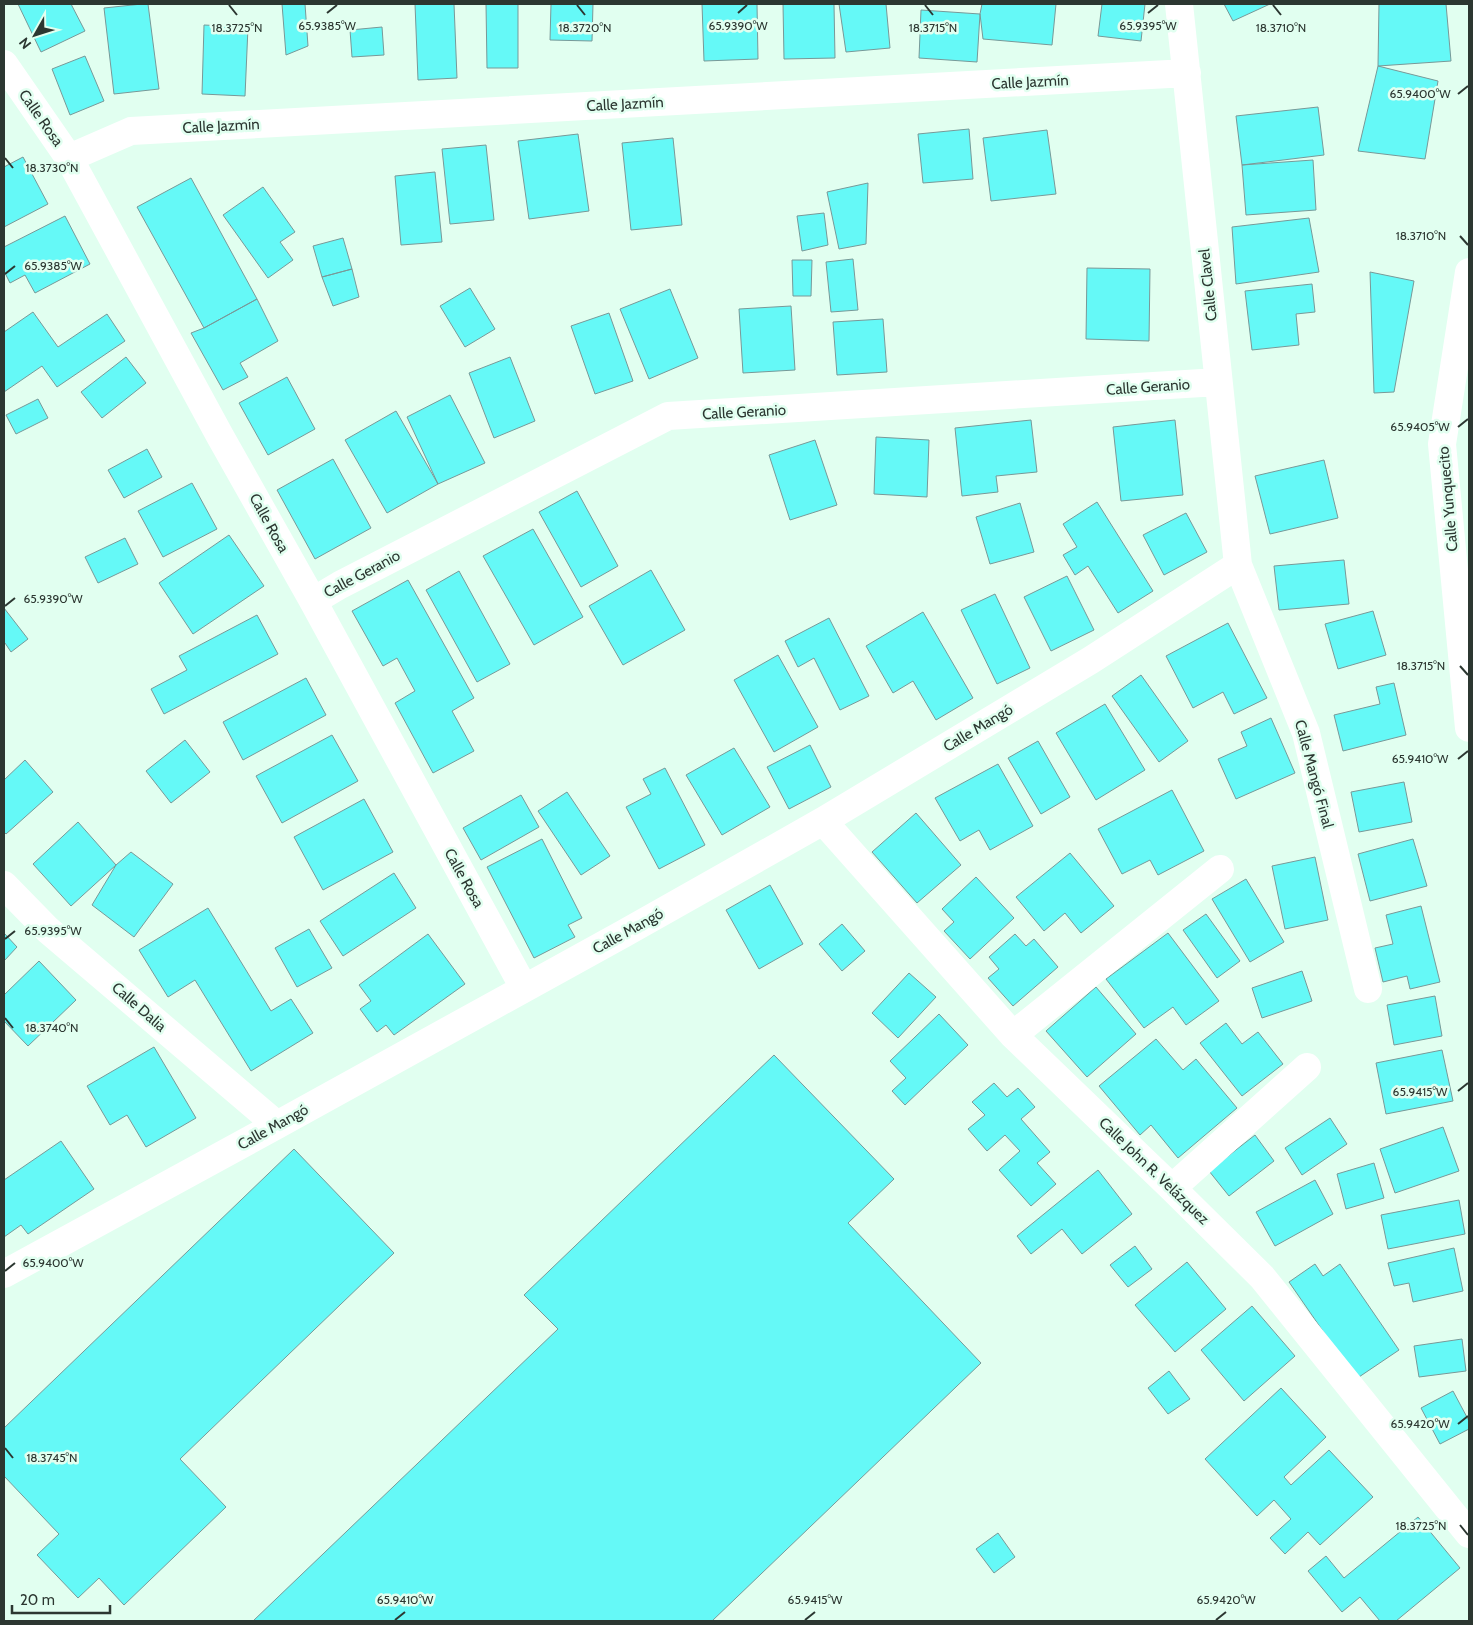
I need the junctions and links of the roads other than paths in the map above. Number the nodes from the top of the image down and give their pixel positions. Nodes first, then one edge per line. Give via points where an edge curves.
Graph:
1 (1178, 4) edge
2 (4, 64) edge
3 (1187, 73) junction
4 (69, 158) junction
5 (1469, 272) edge
6 (1218, 382) junction
7 (1238, 565) junction
8 (314, 601) junction
9 (1469, 728) edge
10 (823, 821) junction
11 (1220, 869) dead end
12 (4, 885) edge
13 (524, 988) junction
14 (1368, 989) dead end
15 (1013, 1035) junction
16 (1307, 1067) dead end
17 (277, 1125) junction
18 (1172, 1188) junction
19 (4, 1274) edge
20 (1469, 1534) edge

1 - 3 street, Calle Clavel
2 - 4 street, Calle Rosa
3 - 4 street, Calle Jazmín via 131,131
3 - 6 street, Calle Clavel
4 - 8 street, Calle Rosa
5 - 9 street, Calle Yunquecito via 1442,444
6 - 7 street, Calle Clavel
6 - 8 street, Calle Geranio via 668,416 340,584
7 - 10 street, Calle Mangó via 1091,660
7 - 14 street, Calle Mangó Final via 1306,733
8 - 13 street, Calle Rosa
10 - 13 street, Calle Mangó
10 - 15 street, Calle John R. Velázquez
11 - 15 street
12 - 17 street, Calle Dalia via 48,930
13 - 17 street, Calle Mangó
15 - 18 street, Calle John R. Velázquez
16 - 18 street
17 - 19 street, Calle Mangó
18 - 20 street, Calle John R. Velázquez via 1262,1277

